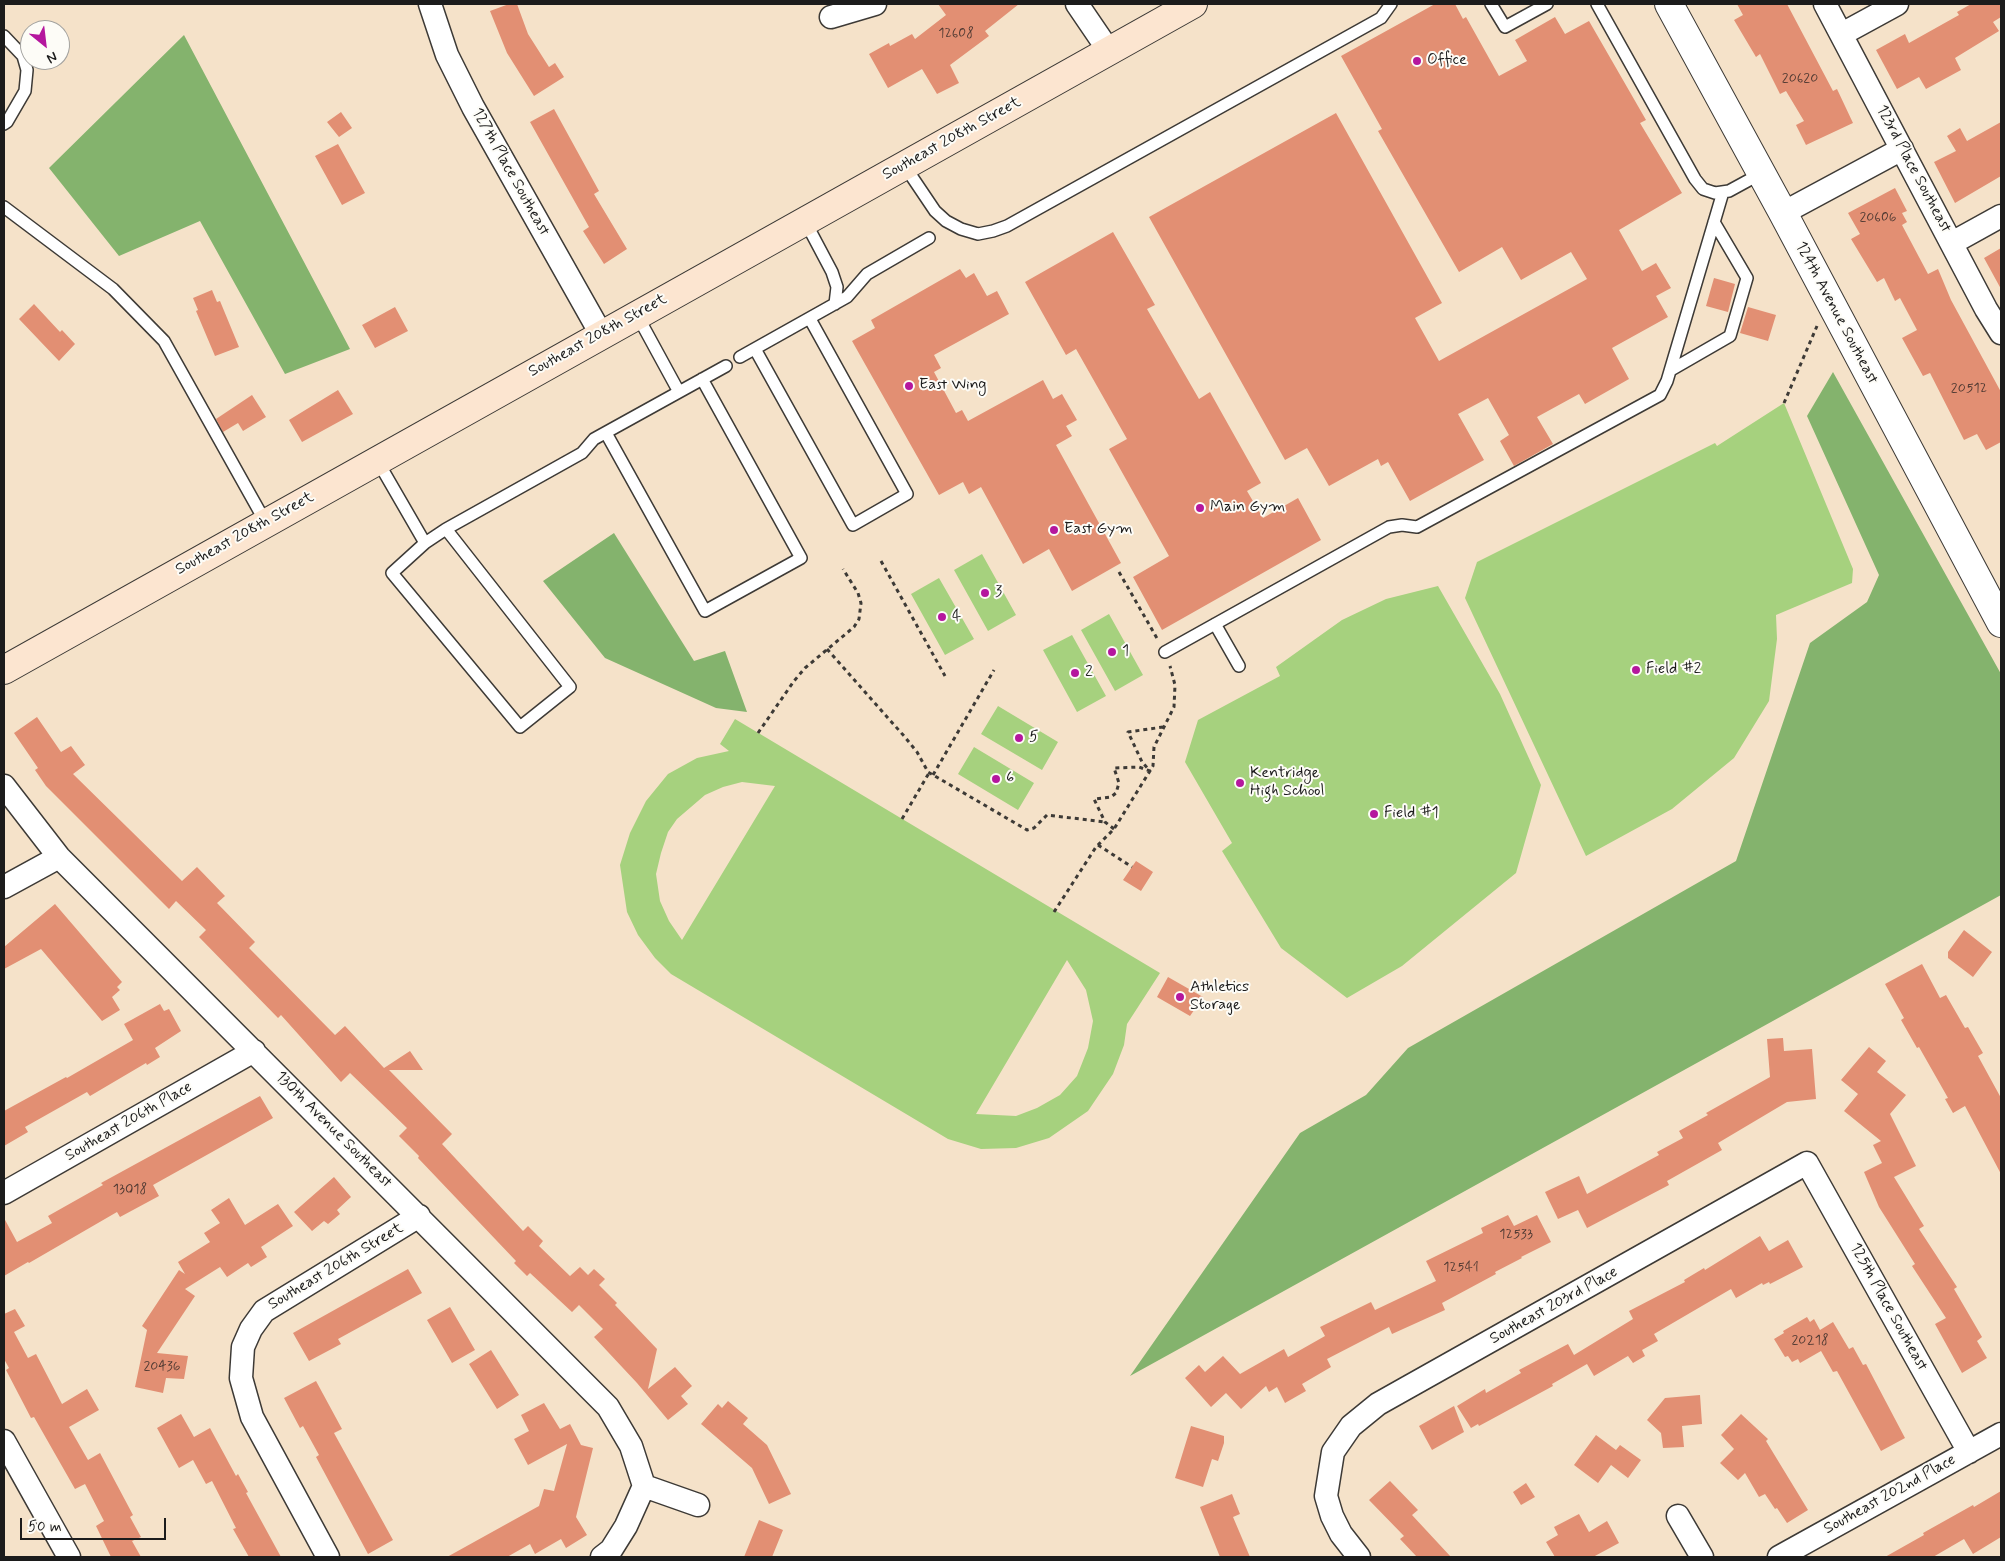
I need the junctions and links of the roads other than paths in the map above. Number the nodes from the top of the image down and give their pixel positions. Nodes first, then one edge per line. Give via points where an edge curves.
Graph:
1 (430, 4) edge
2 (875, 4) edge
3 (1078, 4) edge
4 (1193, 4) edge
5 (1391, 4) edge
6 (1491, 4) edge
7 (1546, 4) edge
8 (1597, 4) edge
9 (1669, 4) edge
10 (1825, 4) edge
11 (1897, 4) edge
12 (831, 16) dead end
13 (1842, 34) junction
14 (4, 36) edge
15 (1109, 51) junction
16 (4, 124) edge
17 (1902, 149) junction
18 (904, 165) junction
19 (1762, 173) junction
20 (1723, 192) junction
21 (4, 207) edge
22 (1783, 213) junction
23 (2001, 216) edge
24 (805, 220) junction
25 (1714, 222) junction
26 (928, 238) dead end
27 (1952, 243) junction
28 (835, 304) junction
29 (637, 315) junction
30 (810, 318) junction
31 (601, 334) junction
32 (2001, 334) edge
33 (755, 349) junction
34 (740, 357) dead end
35 (726, 366) dead end
36 (1671, 370) junction
37 (702, 379) junction
38 (680, 392) junction
39 (606, 433) junction
40 (377, 460) junction
41 (266, 523) junction
42 (446, 529) junction
43 (425, 543) junction
44 (2001, 623) edge
45 (1215, 624) junction
46 (1165, 652) road end
47 (1239, 666) dead end
48 (4, 670) edge
49 (4, 786) edge
50 (58, 857) junction
51 (4, 887) edge
52 (254, 1050) junction
53 (1807, 1164) joint
54 (4, 1193) edge
55 (419, 1216) junction
56 (2001, 1434) edge
57 (4, 1441) edge
58 (1969, 1452) junction
59 (644, 1486) junction
60 (698, 1505) dead end
61 (1678, 1516) dead end
62 (69, 1557) edge
63 (328, 1557) edge
64 (602, 1557) edge
65 (1359, 1557) edge
66 (1702, 1557) edge
67 (1779, 1557) edge

1 - 31 street, 127th Place Southeast via 447,55 469,98
2 - 12 street
3 - 15 street
4 - 15 main road, Southeast 208th Street
5 - 18 lane via 1382,18 994,232 978,234 946,221
6 - 7 lane via 1505,28
8 - 20 lane via 1695,179 1703,189
9 - 19 street, 124th Avenue Southeast
10 - 13 street, 123rd Place Southeast
11 - 13 street
13 - 17 street, 123rd Place Southeast
14 - 16 lane via 22,56 27,70 25,91
15 - 18 main road, Southeast 208th Street
17 - 22 street
17 - 27 street, 123rd Place Southeast
18 - 24 main road, Southeast 208th Street
19 - 20 lane
19 - 22 street, 124th Avenue Southeast
20 - 25 lane
21 - 41 lane via 113,289 164,341
22 - 44 street, 124th Avenue Southeast
23 - 27 street
24 - 28 lane via 832,272 837,287
24 - 29 main road, Southeast 208th Street
25 - 36 lane
25 - 36 lane via 1747,278 1730,336
26 - 28 lane via 867,274 852,293
27 - 32 street, 123rd Place Southeast
28 - 30 lane
29 - 31 main road, Southeast 208th Street
29 - 38 lane
30 - 33 lane
30 - 33 lane via 907,494 853,525
31 - 40 main road, Southeast 208th Street
33 - 34 lane
35 - 37 lane
36 - 45 lane via 1660,395 1417,526 1389,527
37 - 38 lane
37 - 39 lane via 801,558 705,611
38 - 39 lane
39 - 42 lane via 594,439 582,453
40 - 41 main road, Southeast 208th Street
40 - 43 lane
41 - 48 main road, Southeast 208th Street
42 - 43 lane
42 - 43 lane via 570,687 520,727 392,573
45 - 46 lane
45 - 47 lane
49 - 50 street, 130th Avenue Southeast
50 - 51 street
50 - 52 street, 130th Avenue Southeast
52 - 54 street, Southeast 206th Place
52 - 55 street, 130th Avenue Southeast
53 - 58 street, 125th Place Southeast
53 - 65 street, Southeast 203rd Place via 1378,1404 1351,1426 1333,1452 1326,1496 1341,1534
55 - 59 street, 130th Avenue Southeast via 608,1407 631,1446
55 - 63 street, Southeast 206th Street via 264,1311 243,1347 242,1378 252,1417
56 - 58 street, Southeast 202nd Place
57 - 62 street
58 - 67 street, Southeast 202nd Place
59 - 60 street
59 - 64 street via 626,1526 611,1550
61 - 66 street

